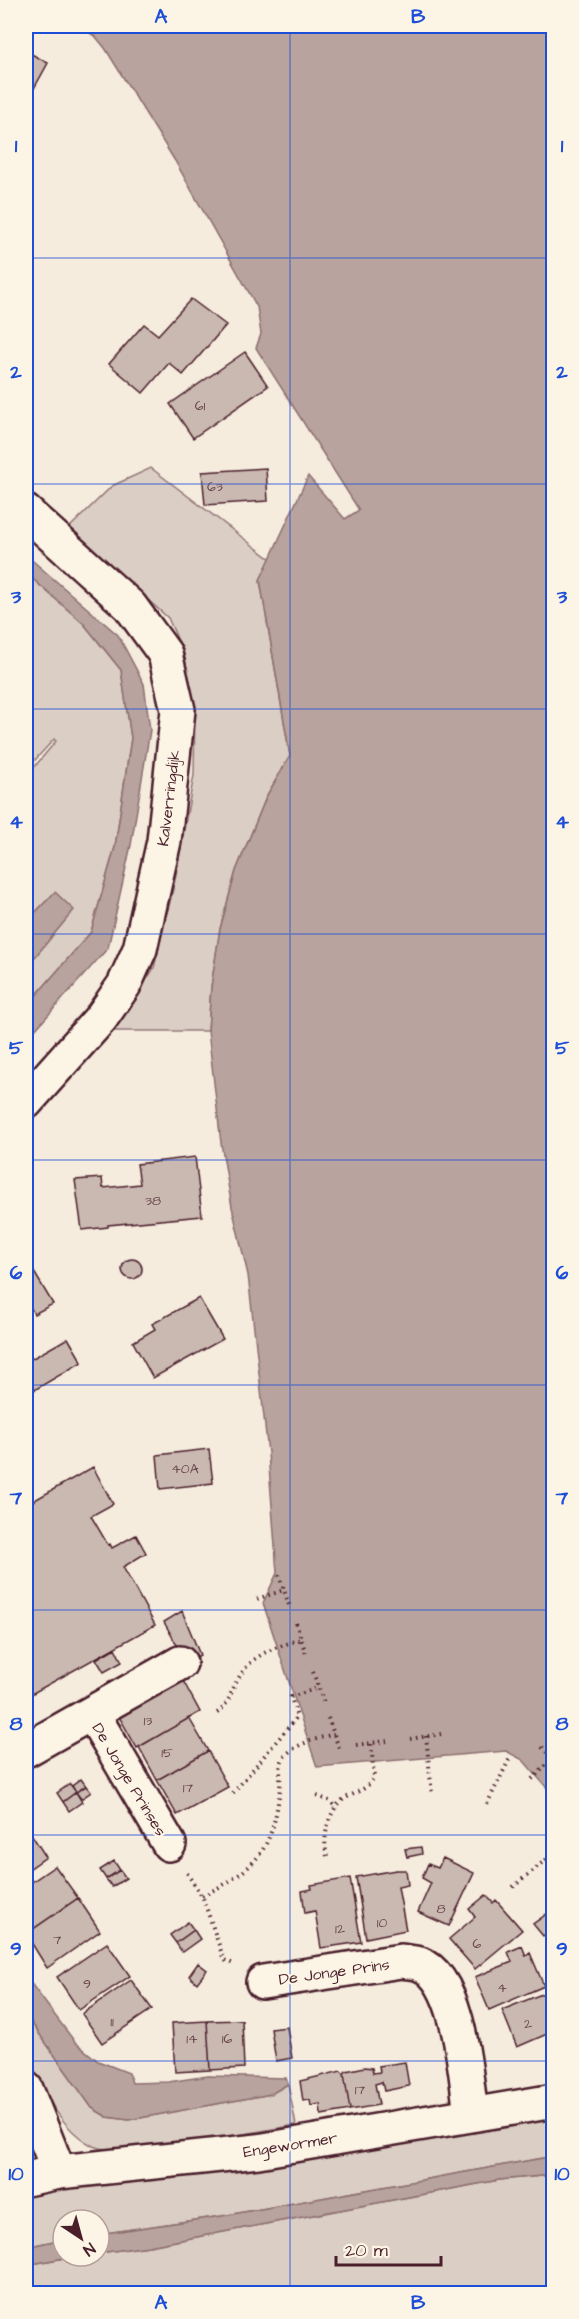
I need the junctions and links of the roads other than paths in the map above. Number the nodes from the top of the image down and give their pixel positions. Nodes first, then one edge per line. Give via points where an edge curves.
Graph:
1 (26, 512) edge
2 (26, 1102) edge
3 (180, 1663) dead end
4 (92, 1713) junction
5 (26, 1750) edge
6 (169, 1844) road end
7 (263, 1982) road end
8 (26, 2089) edge
9 (554, 2101) edge
10 (471, 2115) junction
11 (59, 2172) junction
12 (26, 2179) edge

1 - 2 street, Kalverringdijk via 130,606 165,654 178,710 164,841 140,949 124,985 101,1018
3 - 4 street, De Jonge Prinses
4 - 5 street, De Jonge Prinses
4 - 6 street, De Jonge Prinses
7 - 10 street, De Jonge Prins via 402,1961 422,1965 454,2006
8 - 11 street
9 - 10 street, Engewormer
10 - 11 street, Engewormer via 258,2151
11 - 12 street, Engewormer

